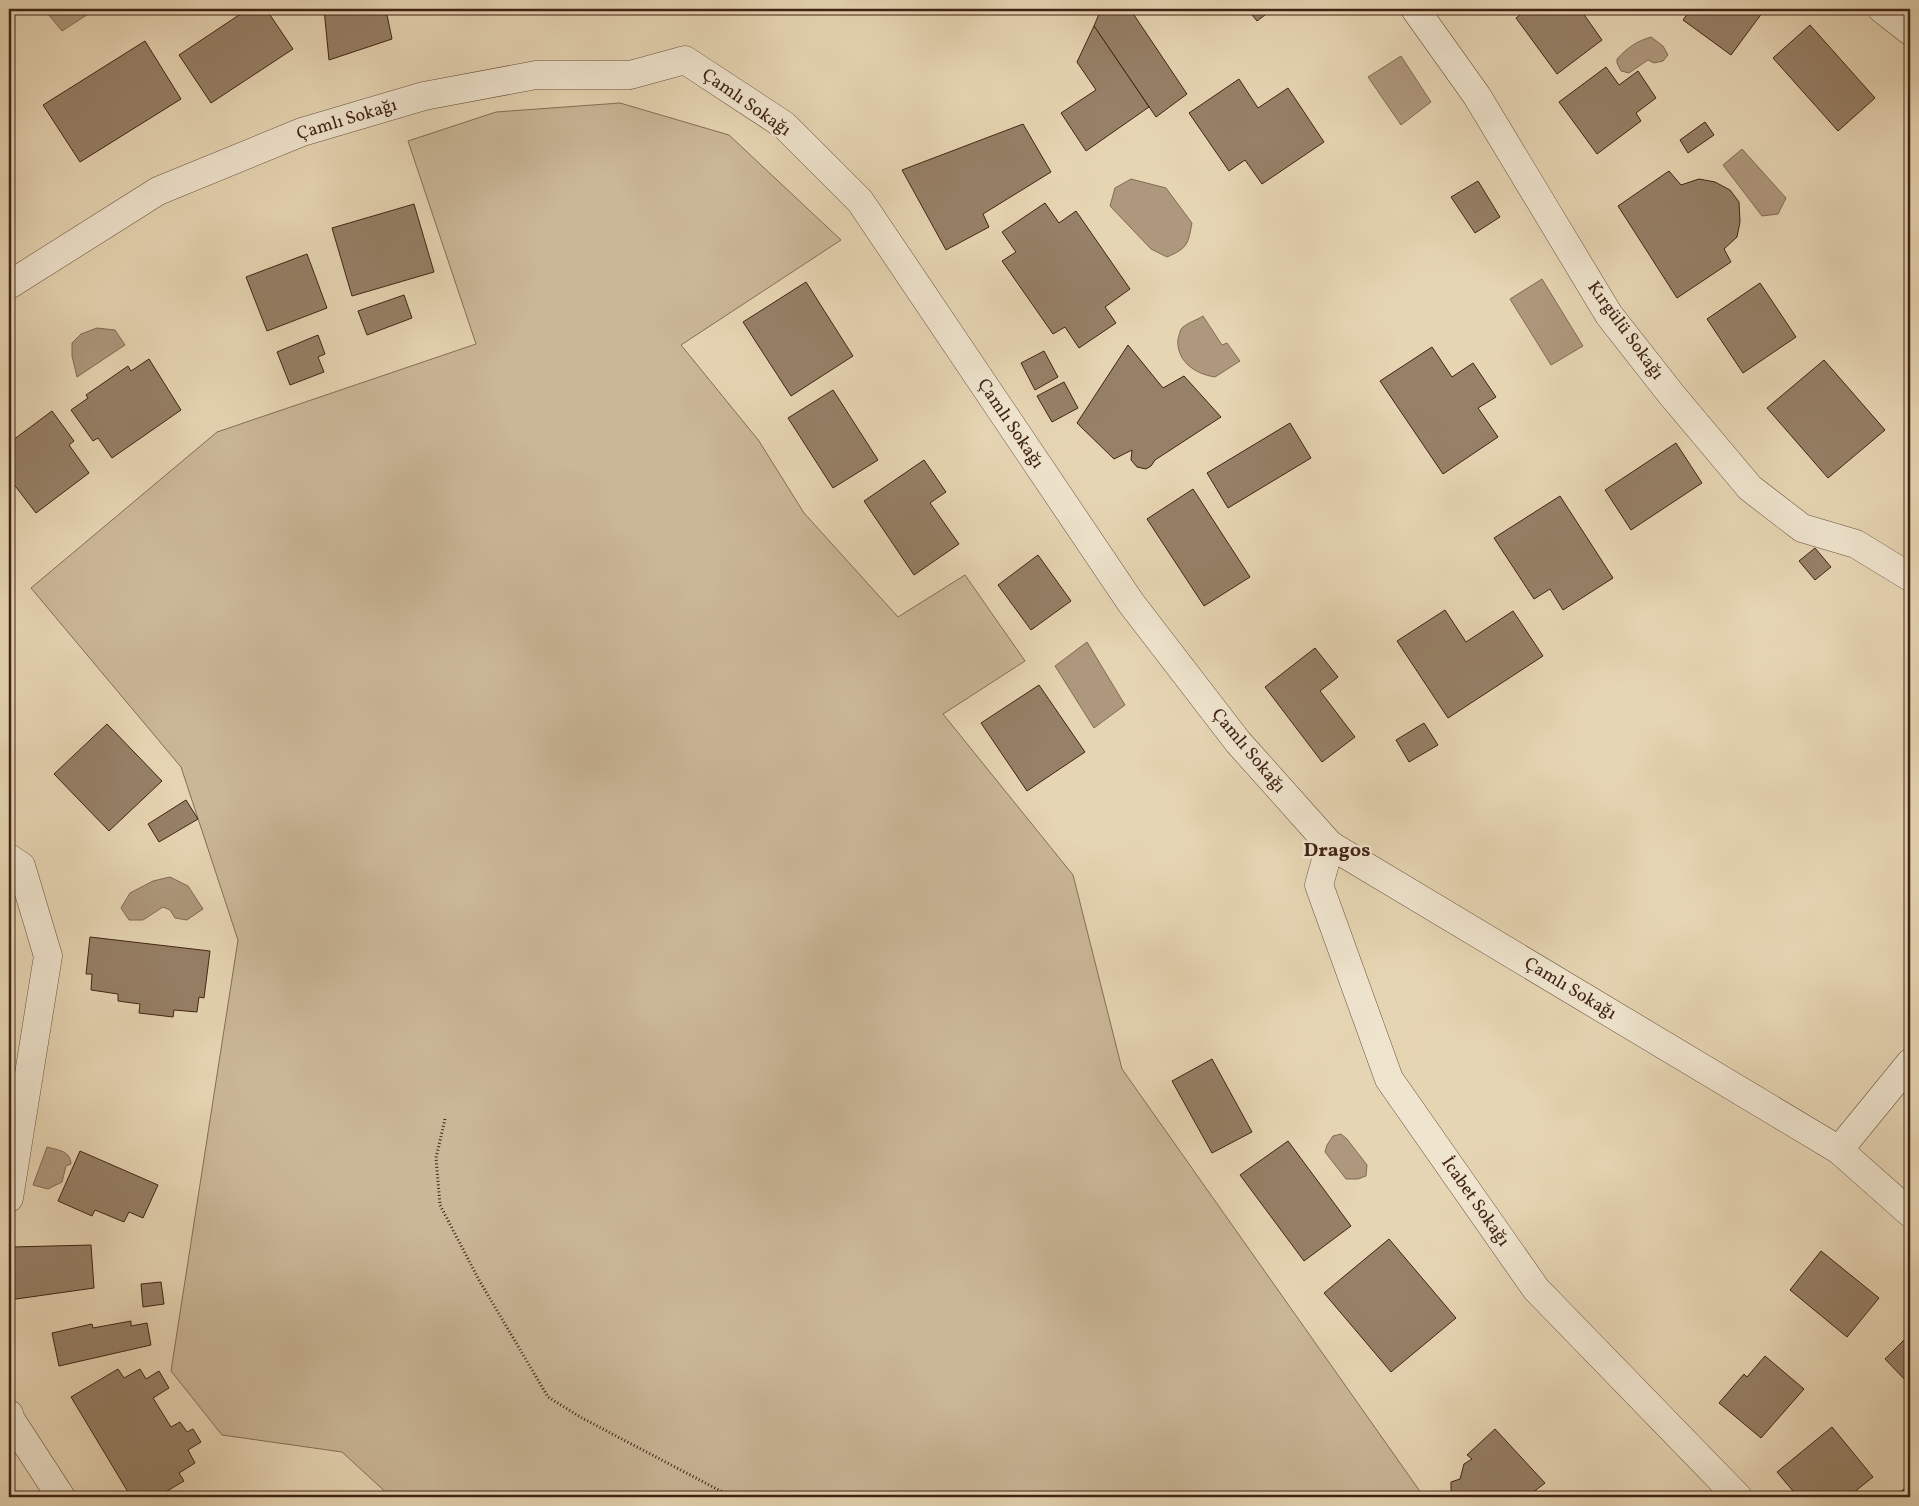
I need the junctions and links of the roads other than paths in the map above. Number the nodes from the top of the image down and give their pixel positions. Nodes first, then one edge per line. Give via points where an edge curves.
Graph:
1 (1415, 9) edge
2 (1882, 9) edge
3 (1910, 31) edge
4 (9, 285) edge
5 (1910, 577) edge
6 (1330, 845) junction
7 (9, 858) edge
8 (1910, 1063) edge
9 (1839, 1150) junction
10 (9, 1198) edge
11 (1910, 1213) edge
12 (9, 1414) edge
13 (61, 1497) edge
14 (1738, 1497) edge

1 - 5 street, Kırgülü Sokağı via 1477,96 1609,315 1750,488 1802,528 1856,544
2 - 3 street
4 - 6 street, Çamlı Sokağı via 158,191 302,132 433,94 536,75 630,75 685,60 784,125 860,201 1131,604 1238,742
6 - 9 street, Çamlı Sokağı
6 - 14 street, İcabet Sokağı via 1319,885 1389,1079 1536,1289
7 - 10 street via 20,866 48,956
8 - 9 street
9 - 11 street, Çamlı Sokağı
12 - 13 street

